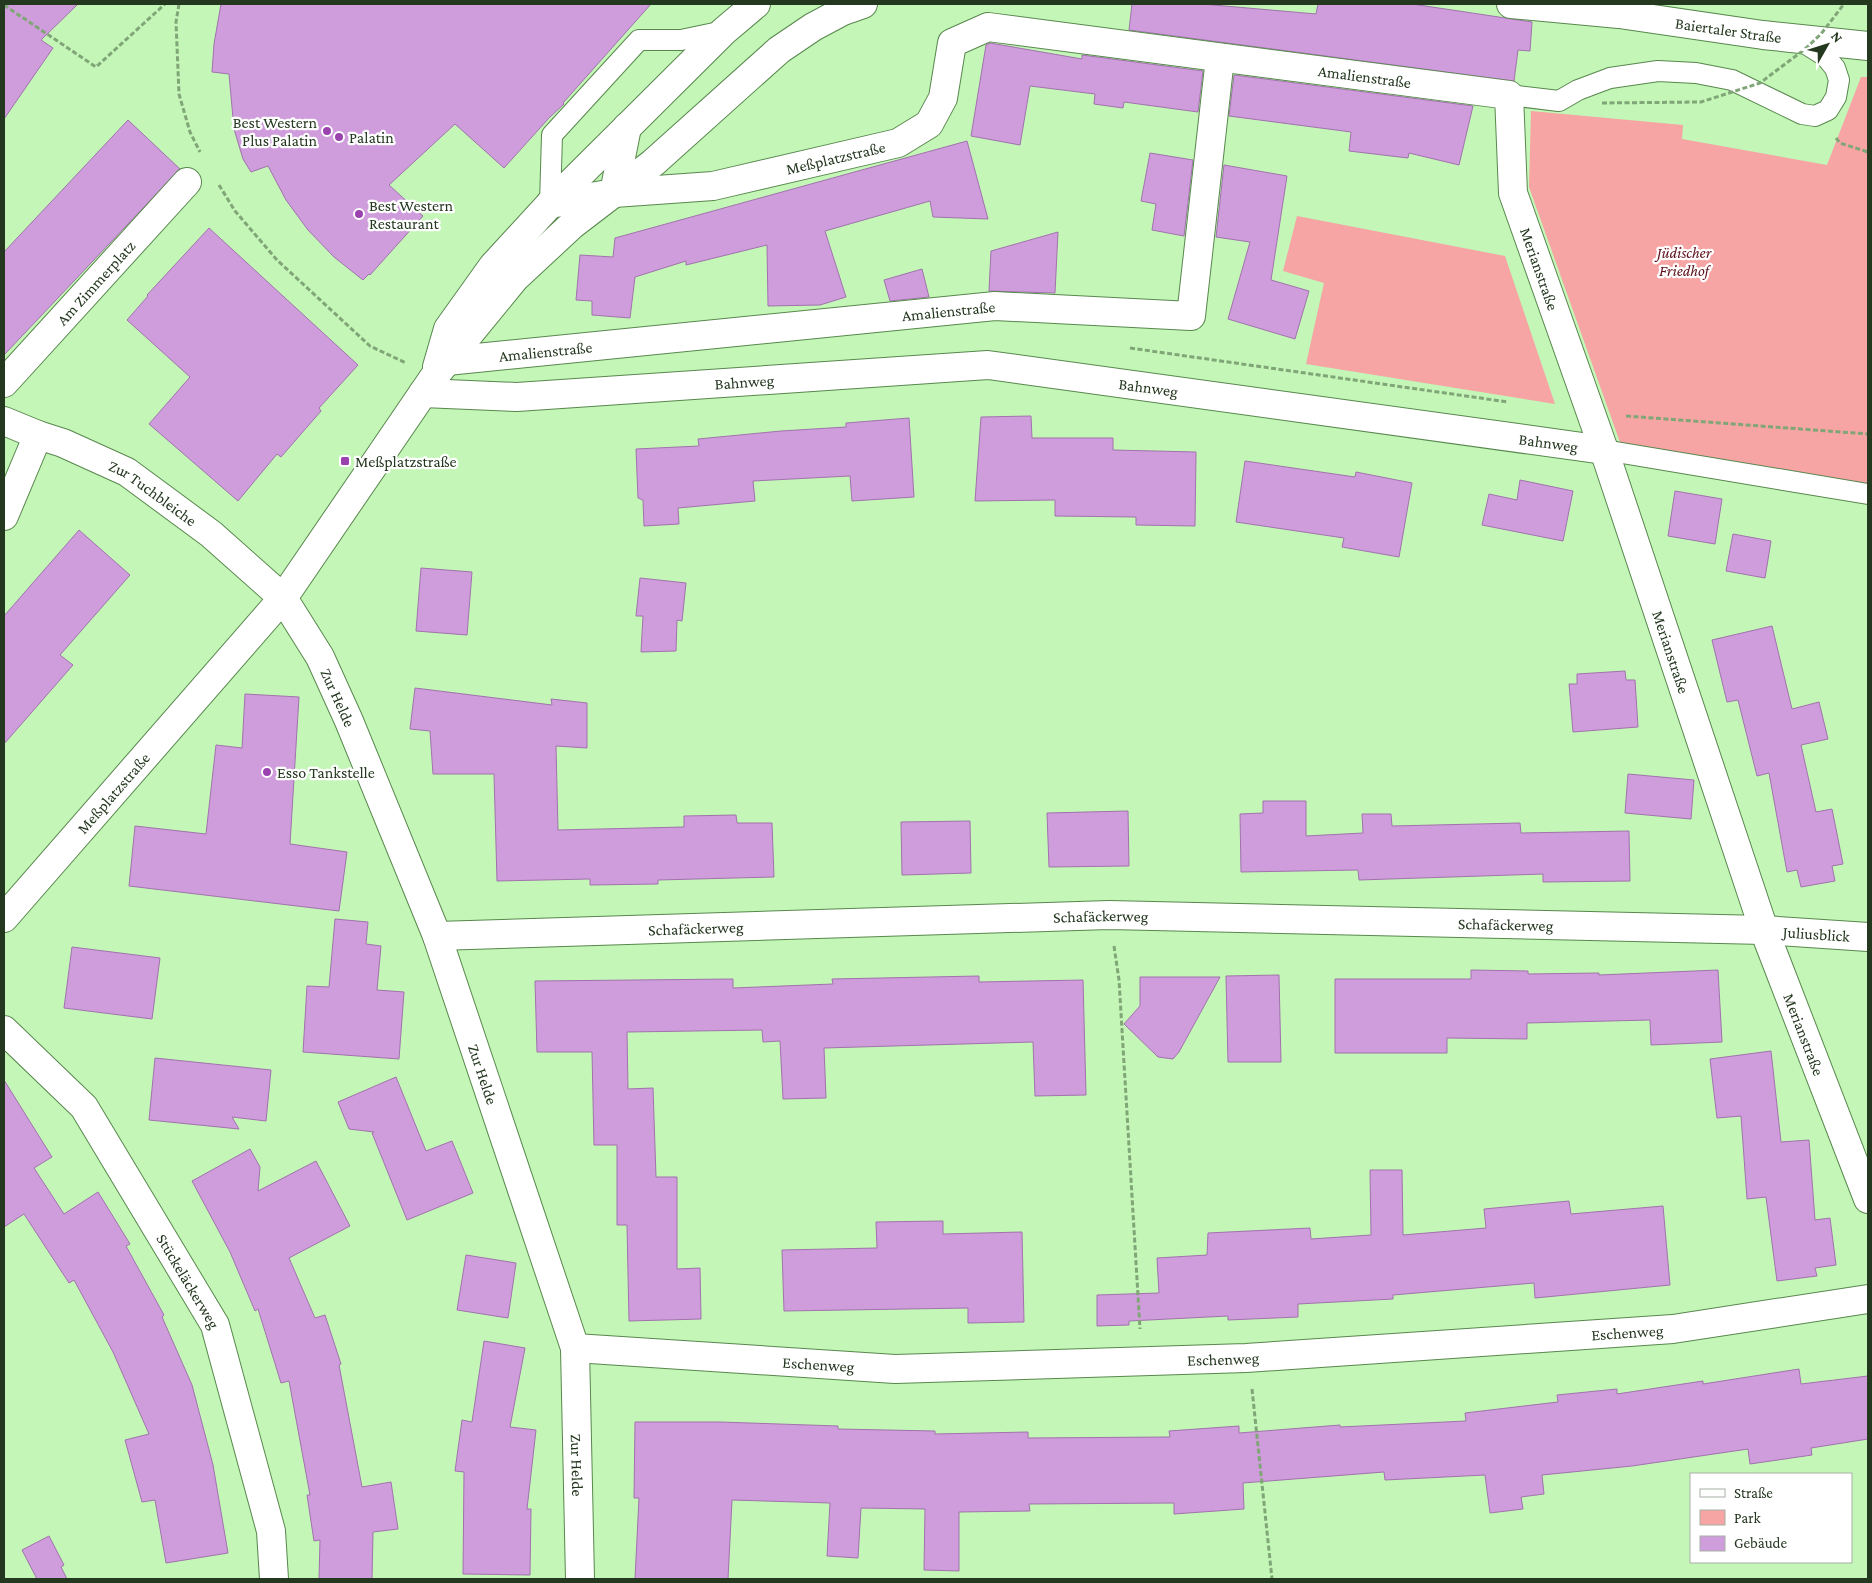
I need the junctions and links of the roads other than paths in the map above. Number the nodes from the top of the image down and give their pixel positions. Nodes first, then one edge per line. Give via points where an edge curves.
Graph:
1 (756, 4) edge
2 (863, 4) edge
3 (1511, 4) edge
4 (1572, 4) edge
5 (820, 9) edge
6 (1619, 14) junction
7 (988, 27) joint
8 (724, 31) junction
9 (1797, 39) junction
10 (1868, 46) edge
11 (1220, 58) junction
12 (1509, 95) junction
13 (627, 127) junction
14 (187, 182) dead end
15 (614, 193) junction
16 (550, 204) junction
17 (435, 377) junction
18 (4, 383) edge
19 (4, 421) edge
20 (38, 435) junction
21 (1604, 450) junction
22 (1868, 494) edge
23 (4, 516) edge
24 (283, 598) junction
25 (4, 918) edge
26 (1764, 930) junction
27 (437, 936) junction
28 (1868, 937) edge
29 (4, 1030) edge
30 (1868, 1199) edge
31 (1868, 1299) edge
32 (575, 1348) junction
33 (274, 1579) edge
34 (580, 1579) edge

1 - 8 street, Meßplatzstraße
2 - 5 street, Meßplatzstraße via 843,10
3 - 6 street
4 - 6 street
5 - 15 street, Meßplatzstraße via 653,163
6 - 9 street, Baiertaler Straße
7 - 11 street, Amalienstraße
7 - 15 street, Meßplatzstraße via 952,43 943,98 929,124 898,143 713,186
8 - 13 street, Meßplatzstraße
8 - 16 lane via 681,40 639,40 552,135
9 - 10 street, Baiertaler Straße
9 - 12 lane via 1825,56 1835,68 1839,80 1836,97 1828,110 1815,116 1802,114 1732,80 1696,73 1658,71 1610,78 1559,101
11 - 12 street, Amalienstraße
11 - 17 street, Amalienstraße via 1191,316 995,306
12 - 21 street, Merianstraße via 1513,193
13 - 15 street
13 - 16 street, Meßplatzstraße
14 - 18 street, Am Zimmerplatz
15 - 16 street, Meßplatzstraße
15 - 17 street, Meßplatzstraße via 572,225 516,278
16 - 17 street, Meßplatzstraße via 493,266 448,329
17 - 21 street, Bahnweg via 517,397 988,365
17 - 24 street, Meßplatzstraße
19 - 20 street, Zur Tuchbleiche
20 - 23 street
20 - 24 street, Zur Tuchbleiche via 127,472 211,534
21 - 22 lane, Bahnweg
21 - 26 street, Merianstraße
24 - 25 street, Meßplatzstraße
24 - 27 street, Zur Helde via 320,657
26 - 27 street, Schafäckerweg via 1109,915
26 - 28 street, Juliusblick
26 - 30 street, Merianstraße
27 - 32 street, Zur Helde
29 - 33 street, Stückeläckerweg via 84,1107 215,1325 271,1531
31 - 32 street, Eschenweg via 1673,1329 1246,1358 895,1369
32 - 34 street, Zur Helde

